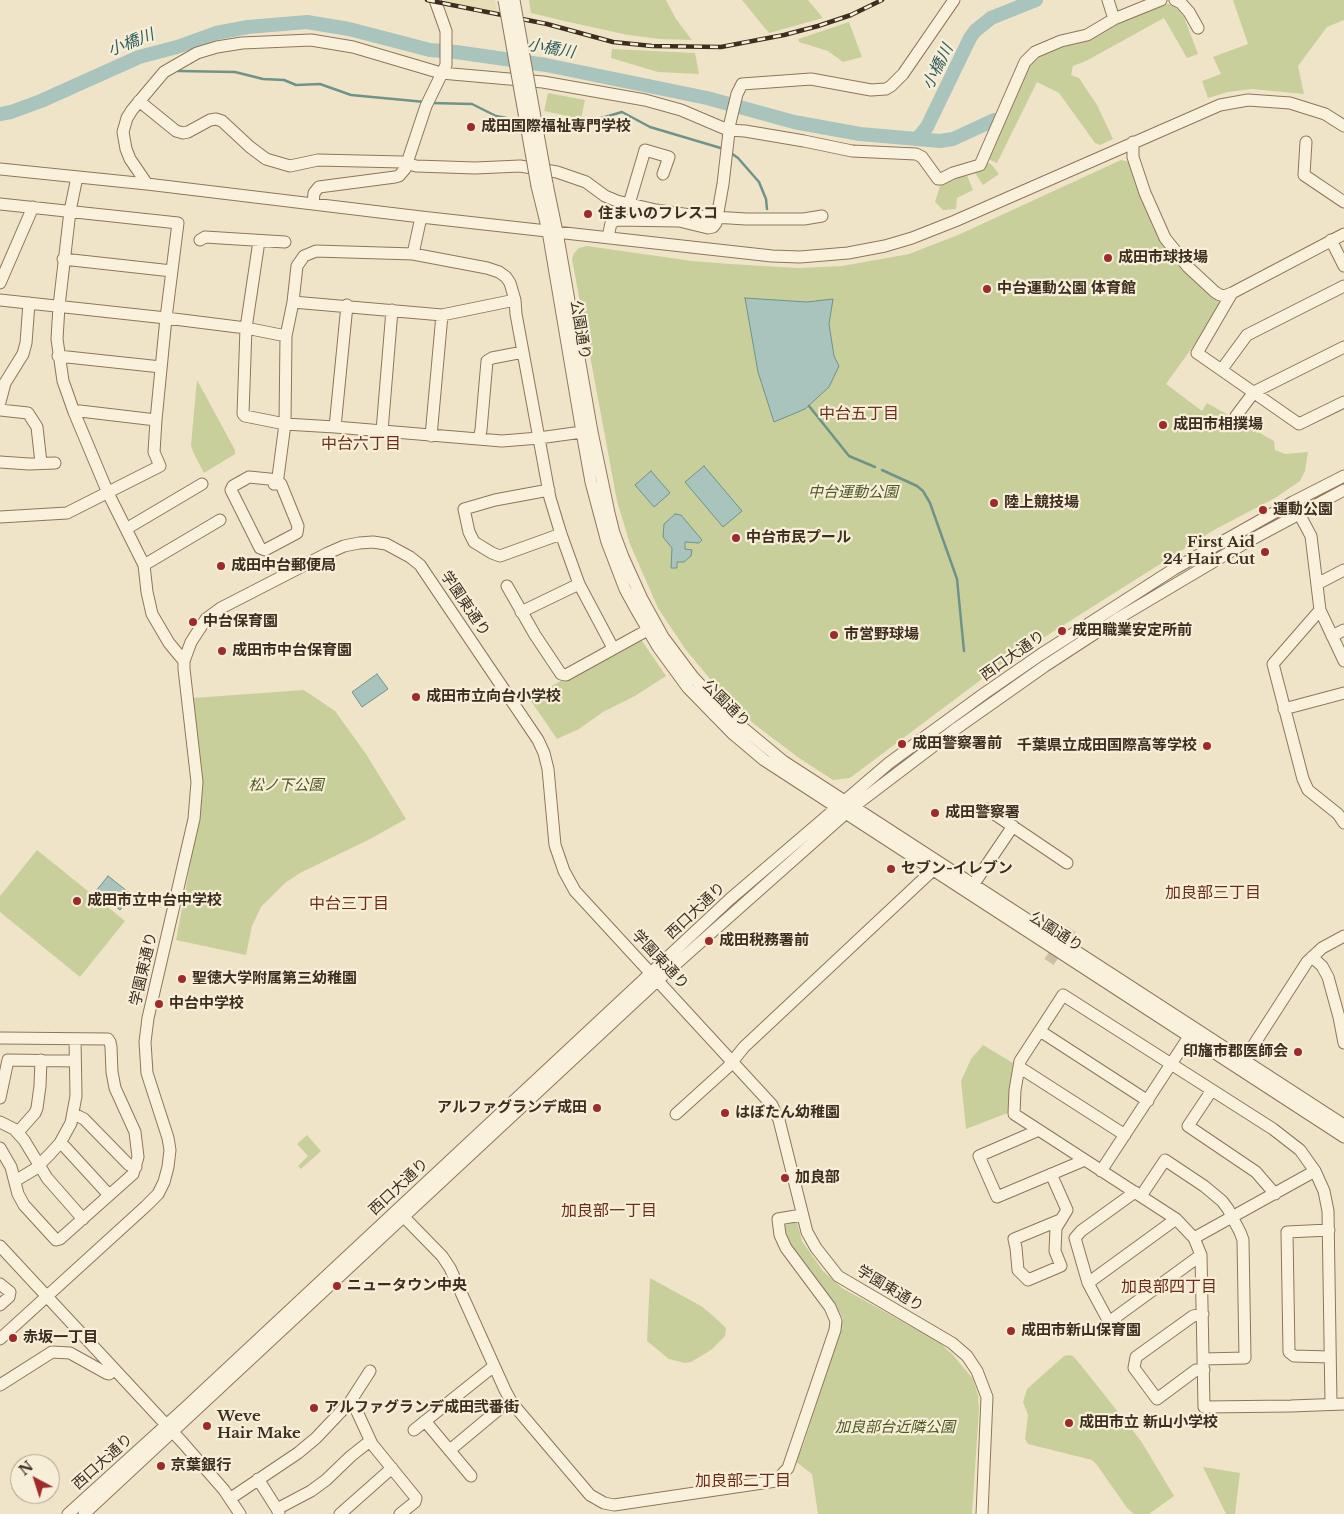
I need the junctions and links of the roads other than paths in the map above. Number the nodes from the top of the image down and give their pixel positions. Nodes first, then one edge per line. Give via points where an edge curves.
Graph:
1 (435, 0) edge
2 (504, 0) edge
3 (514, 0) edge
4 (954, 0) edge
5 (1108, 0) edge
6 (1161, 0) edge
7 (1175, 0) edge
8 (1144, 3) edge
9 (1114, 19) junction
10 (1198, 28) dead end
11 (444, 69) junction
12 (139, 101) junction
13 (729, 126) junction
14 (1344, 126) edge
15 (1133, 142) junction
16 (1306, 142) dead end
17 (407, 164) junction
18 (0, 169) edge
19 (663, 174) dead end
20 (77, 177) junction
21 (147, 184) junction
22 (542, 185) junction
23 (1344, 202) edge
24 (0, 204) edge
25 (313, 204) junction
26 (629, 204) junction
27 (33, 207) junction
28 (70, 211) junction
29 (822, 216) dead end
30 (420, 217) junction
31 (717, 217) junction
32 (552, 231) junction
33 (1344, 234) edge
34 (608, 237) junction
35 (200, 240) dead end
36 (1331, 240) junction
37 (259, 241) junction
38 (285, 242) dead end
39 (413, 254) junction
40 (6, 255) edge
41 (63, 259) junction
42 (1344, 266) edge
43 (172, 271) junction
44 (0, 283) edge
45 (1344, 286) edge
46 (1232, 293) junction
47 (0, 300) edge
48 (515, 300) junction
49 (293, 302) junction
50 (29, 303) junction
51 (347, 305) junction
52 (59, 306) junction
53 (392, 310) junction
54 (442, 315) junction
55 (166, 318) junction
56 (246, 328) junction
57 (286, 336) junction
58 (1344, 347) edge
59 (523, 352) junction
60 (58, 356) junction
61 (161, 367) junction
62 (1222, 370) junction
63 (1254, 392) junction
64 (0, 402) edge
65 (1344, 402) edge
66 (0, 410) edge
67 (74, 412) junction
68 (1236, 416) dead end
69 (156, 420) junction
70 (285, 424) junction
71 (336, 427) junction
72 (382, 431) junction
73 (582, 432) junction
74 (431, 436) junction
75 (539, 438) junction
76 (479, 440) junction
77 (0, 462) edge
78 (40, 463) junction
79 (55, 463) dead end
80 (1344, 476) edge
81 (202, 484) dead end
82 (274, 484) junction
83 (549, 490) junction
84 (1344, 490) edge
85 (108, 493) junction
86 (1293, 502) junction
87 (1299, 513) junction
88 (0, 517) edge
89 (220, 520) dead end
90 (126, 529) junction
91 (1238, 532) junction
92 (561, 534) junction
93 (1245, 544) junction
94 (144, 565) junction
95 (1344, 570) edge
96 (579, 584) junction
97 (1317, 584) junction
98 (507, 586) dead end
99 (1320, 610) junction
100 (521, 612) junction
101 (652, 628) junction
102 (1344, 630) edge
103 (1332, 636) junction
104 (613, 648) junction
105 (184, 661) junction
106 (1344, 661) edge
107 (1344, 693) edge
108 (1284, 709) junction
109 (845, 807) junction
110 (987, 809) dead end
111 (1344, 824) edge
112 (1013, 826) junction
113 (1067, 863) dead end
114 (933, 870) junction
115 (970, 889) junction
116 (1344, 936) edge
117 (1312, 957) junction
118 (654, 976) junction
119 (1342, 1016) edge
120 (1040, 1031) junction
121 (1192, 1033) junction
122 (0, 1038) edge
123 (75, 1039) junction
124 (1344, 1043) edge
125 (40, 1060) junction
126 (1244, 1060) junction
127 (75, 1061) junction
128 (732, 1061) junction
129 (1172, 1064) junction
130 (1019, 1067) junction
131 (1212, 1090) junction
132 (0, 1098) edge
133 (1148, 1100) junction
134 (74, 1114) junction
135 (676, 1114) dead end
136 (0, 1122) edge
137 (1344, 1125) edge
138 (1039, 1130) junction
139 (18, 1132) junction
140 (1125, 1135) junction
141 (1344, 1138) edge
142 (60, 1143) junction
143 (0, 1148) edge
144 (1085, 1160) junction
145 (38, 1166) junction
146 (136, 1167) junction
147 (1102, 1171) junction
148 (1315, 1171) junction
149 (1050, 1174) junction
150 (15, 1181) junction
151 (1138, 1194) junction
152 (1275, 1194) junction
153 (110, 1195) junction
154 (400, 1213) junction
155 (802, 1215) junction
156 (1233, 1216) junction
157 (83, 1219) junction
158 (1176, 1219) junction
159 (1060, 1220) junction
160 (1330, 1230) junction
161 (1194, 1238) junction
162 (1, 1249) edge
163 (1201, 1255) junction
164 (1088, 1283) junction
165 (0, 1284) edge
166 (47, 1297) junction
167 (0, 1305) edge
168 (1202, 1314) junction
169 (0, 1339) edge
170 (1330, 1357) junction
171 (1203, 1364) junction
172 (494, 1366) junction
173 (114, 1370) junction
174 (370, 1371) dead end
175 (0, 1385) edge
176 (350, 1402) junction
177 (1331, 1404) junction
178 (1344, 1404) edge
179 (498, 1410) dead end
180 (425, 1421) junction
181 (169, 1429) junction
182 (414, 1430) dead end
183 (370, 1441) junction
184 (450, 1450) junction
185 (392, 1468) junction
186 (471, 1476) dead end
187 (258, 1479) junction
188 (231, 1498) junction
189 (278, 1511) edge
190 (68, 1514) edge
191 (84, 1514) edge
192 (240, 1514) edge
193 (340, 1514) edge
194 (400, 1514) edge
195 (982, 1514) edge

1 - 11 street via 446,31
2 - 22 street, 公園通り, bridge
3 - 22 street, 公園通り, bridge
4 - 13 street via 892,86 871,90 811,79 747,82 742,84 737,94
5 - 9 street
6 - 8 street
7 - 10 street via 1189,12
8 - 9 street
9 - 13 street via 1087,35 1035,52 1025,62 980,165 941,179 916,154 852,151
11 - 12 street via 311,40 242,43 197,53 180,61 164,72
11 - 13 street via 645,100
11 - 17 street via 428,102
12 - 17 street via 183,133 210,120 222,121 250,147 279,164 290,166 318,160
12 - 21 street via 126,118 123,132 130,159
13 - 31 street
14 - 15 street via 1325,114 1290,103 1248,100 1208,109
15 - 34 street via 887,251 848,253 797,262
15 - 46 street via 1133,157 1140,180 1165,238 1188,267 1215,292 1224,296
16 - 23 street via 1304,175
17 - 25 street via 395,177 319,186 314,193
17 - 26 street via 475,168 520,166 557,172 586,182 605,196
18 - 20 street
19 - 26 street via 669,157 645,150
20 - 21 street
20 - 28 street
21 - 25 street
22 - 32 street, 公園通り
24 - 27 street
25 - 30 street
26 - 31 street
27 - 28 street
27 - 40 street
28 - 41 street
28 - 43 street via 178,223
29 - 31 street via 804,219
30 - 32 street
30 - 39 street
31 - 34 street via 713,227 708,228 679,221 618,220 611,223
32 - 34 street
32 - 73 street, 公園通り
32 - 101 street, 公園通り via 609,513
33 - 36 street
35 - 37 street
36 - 42 street
36 - 46 street
37 - 38 street
37 - 56 street
39 - 48 street via 499,272 510,283
39 - 49 street via 310,253 297,266
40 - 44 street
41 - 43 street
41 - 52 street
43 - 55 street
45 - 62 street via 1247,335
46 - 62 street via 1197,353
47 - 50 street
48 - 54 street
48 - 59 street
49 - 51 street
49 - 57 street
50 - 52 street
50 - 64 street via 23,354 6,383
51 - 53 street
51 - 71 street
52 - 55 street
52 - 60 street
53 - 54 street
53 - 72 street
54 - 74 street
55 - 56 street
55 - 61 street
56 - 57 street
56 - 70 street via 243,414
57 - 70 street
58 - 63 street
59 - 75 street
59 - 76 street via 487,361
60 - 61 street
60 - 67 street
61 - 69 street
62 - 63 street
63 - 65 street via 1300,424
63 - 68 street
66 - 78 street via 28,413 37,426
67 - 69 street
67 - 85 street
69 - 85 street via 154,452 160,466
70 - 71 street
70 - 82 street via 278,477
71 - 72 street
72 - 74 street
73 - 75 street
73 - 101 street, 公園通り via 607,542 625,590
74 - 76 street
75 - 76 street
75 - 83 street
77 - 78 street
78 - 79 street
80 - 86 street, 西口大通り
81 - 90 street
82 - 82 street via 281,484 298,526 297,533 265,550 260,548 231,490 249,477 276,480
83 - 92 street
83 - 92 street via 464,509 469,532 474,542 500,556
84 - 87 street, 西口大通り
85 - 88 street via 67,513
85 - 90 street
86 - 87 street
86 - 91 street, 西口大通り
87 - 93 street, 西口大通り
87 - 97 street via 1311,536
89 - 94 street
90 - 94 street
91 - 93 street
91 - 109 street, 西口大通り via 1040,655 919,742
92 - 96 street
93 - 109 street, 西口大通り via 1052,661
94 - 105 street via 152,614 169,644
95 - 97 street
96 - 100 street
96 - 104 street
97 - 99 street
98 - 100 street
99 - 103 street
99 - 108 street via 1273,664
100 - 104 street via 561,674 566,676
101 - 104 street
101 - 109 street, 公園通り via 731,718
102 - 103 street
103 - 106 street
105 - 118 street, 学園東通り via 191,642 206,619 221,608 328,553 344,546 373,542 386,544 410,557 420,565 538,740 548,769 555,845 569,882
105 - 166 street, 学園東通り via 197,782 194,819 145,1042 147,1073 168,1138 168,1167 158,1194
107 - 108 street
108 - 111 street via 1308,790 1338,814
109 - 114 street, 公園通り
109 - 115 street, 公園通り
109 - 118 street, 西口大通り
110 - 112 street
112 - 113 street
112 - 115 street
114 - 115 street, 公園通り
114 - 128 street
115 - 121 street, 公園通り
116 - 117 street
117 - 119 street via 1328,977
117 - 126 street
118 - 128 street, 学園東通り
118 - 154 street, 西口大通り
119 - 124 street
120 - 129 street via 1063,995
120 - 130 street
120 - 133 street
121 - 126 street, 公園通り
121 - 129 street
121 - 141 street, 公園通り
122 - 123 street
123 - 127 street
123 - 146 street via 108,1039 110,1042 115,1088 138,1144
125 - 127 street
125 - 132 street via 8,1060
125 - 139 street via 37,1108
126 - 137 street, 公園通り
127 - 134 street
128 - 135 street
128 - 155 street, 学園東通り via 772,1104 779,1120
129 - 131 street
129 - 133 street
130 - 138 street via 1014,1090 1014,1114
130 - 140 street
131 - 148 street via 1290,1142
131 - 152 street via 1188,1126 1256,1172
133 - 140 street
134 - 142 street
134 - 146 street via 84,1119 129,1165
136 - 139 street
138 - 144 street
138 - 149 street via 979,1156 997,1197
139 - 145 street
140 - 147 street
142 - 145 street
142 - 153 street
143 - 150 street
144 - 147 street
144 - 149 street
145 - 150 street
145 - 157 street
146 - 153 street
147 - 151 street
148 - 152 street
148 - 160 street via 1324,1191
149 - 159 street via 1067,1210
150 - 157 street via 24,1205 53,1239 60,1239
151 - 156 street via 1165,1160 1213,1193
151 - 158 street
151 - 164 street via 1075,1238
152 - 156 street
153 - 157 street
154 - 172 street via 450,1268
154 - 181 street, 西口大通り
155 - 172 street via 778,1219 780,1235 830,1307 836,1321 788,1468 776,1481 614,1505 596,1500 571,1475 512,1403
155 - 195 street, 学園東通り via 806,1232 838,1276 952,1343 967,1356 977,1371 987,1397
156 - 161 street
156 - 171 street via 1243,1240 1245,1358
158 - 161 street
158 - 164 street
159 - 159 street via 1014,1238 1018,1270 1028,1280 1061,1266 1055,1251 1056,1228
160 - 170 street
160 - 170 street via 1287,1232 1290,1352 1294,1356
161 - 163 street
162 - 166 street
163 - 164 street via 1109,1322
163 - 168 street
165 - 167 street via 10,1292
166 - 169 street, 学園東通り
166 - 173 street
168 - 171 street
168 - 171 street via 1193,1316 1136,1357 1134,1368 1157,1399
170 - 177 street
171 - 177 street via 1204,1407
172 - 180 street
173 - 175 street via 109,1374 70,1352 52,1352
173 - 181 street
174 - 176 street
176 - 183 street
176 - 187 street via 309,1445
177 - 178 street
179 - 184 street
180 - 182 street
180 - 184 street
181 - 188 street
181 - 190 street, 西口大通り
181 - 191 street, 西口大通り
183 - 185 street
183 - 189 street via 326,1480
184 - 186 street
185 - 193 street
185 - 194 street via 416,1498
187 - 188 street
187 - 189 street
188 - 192 street

